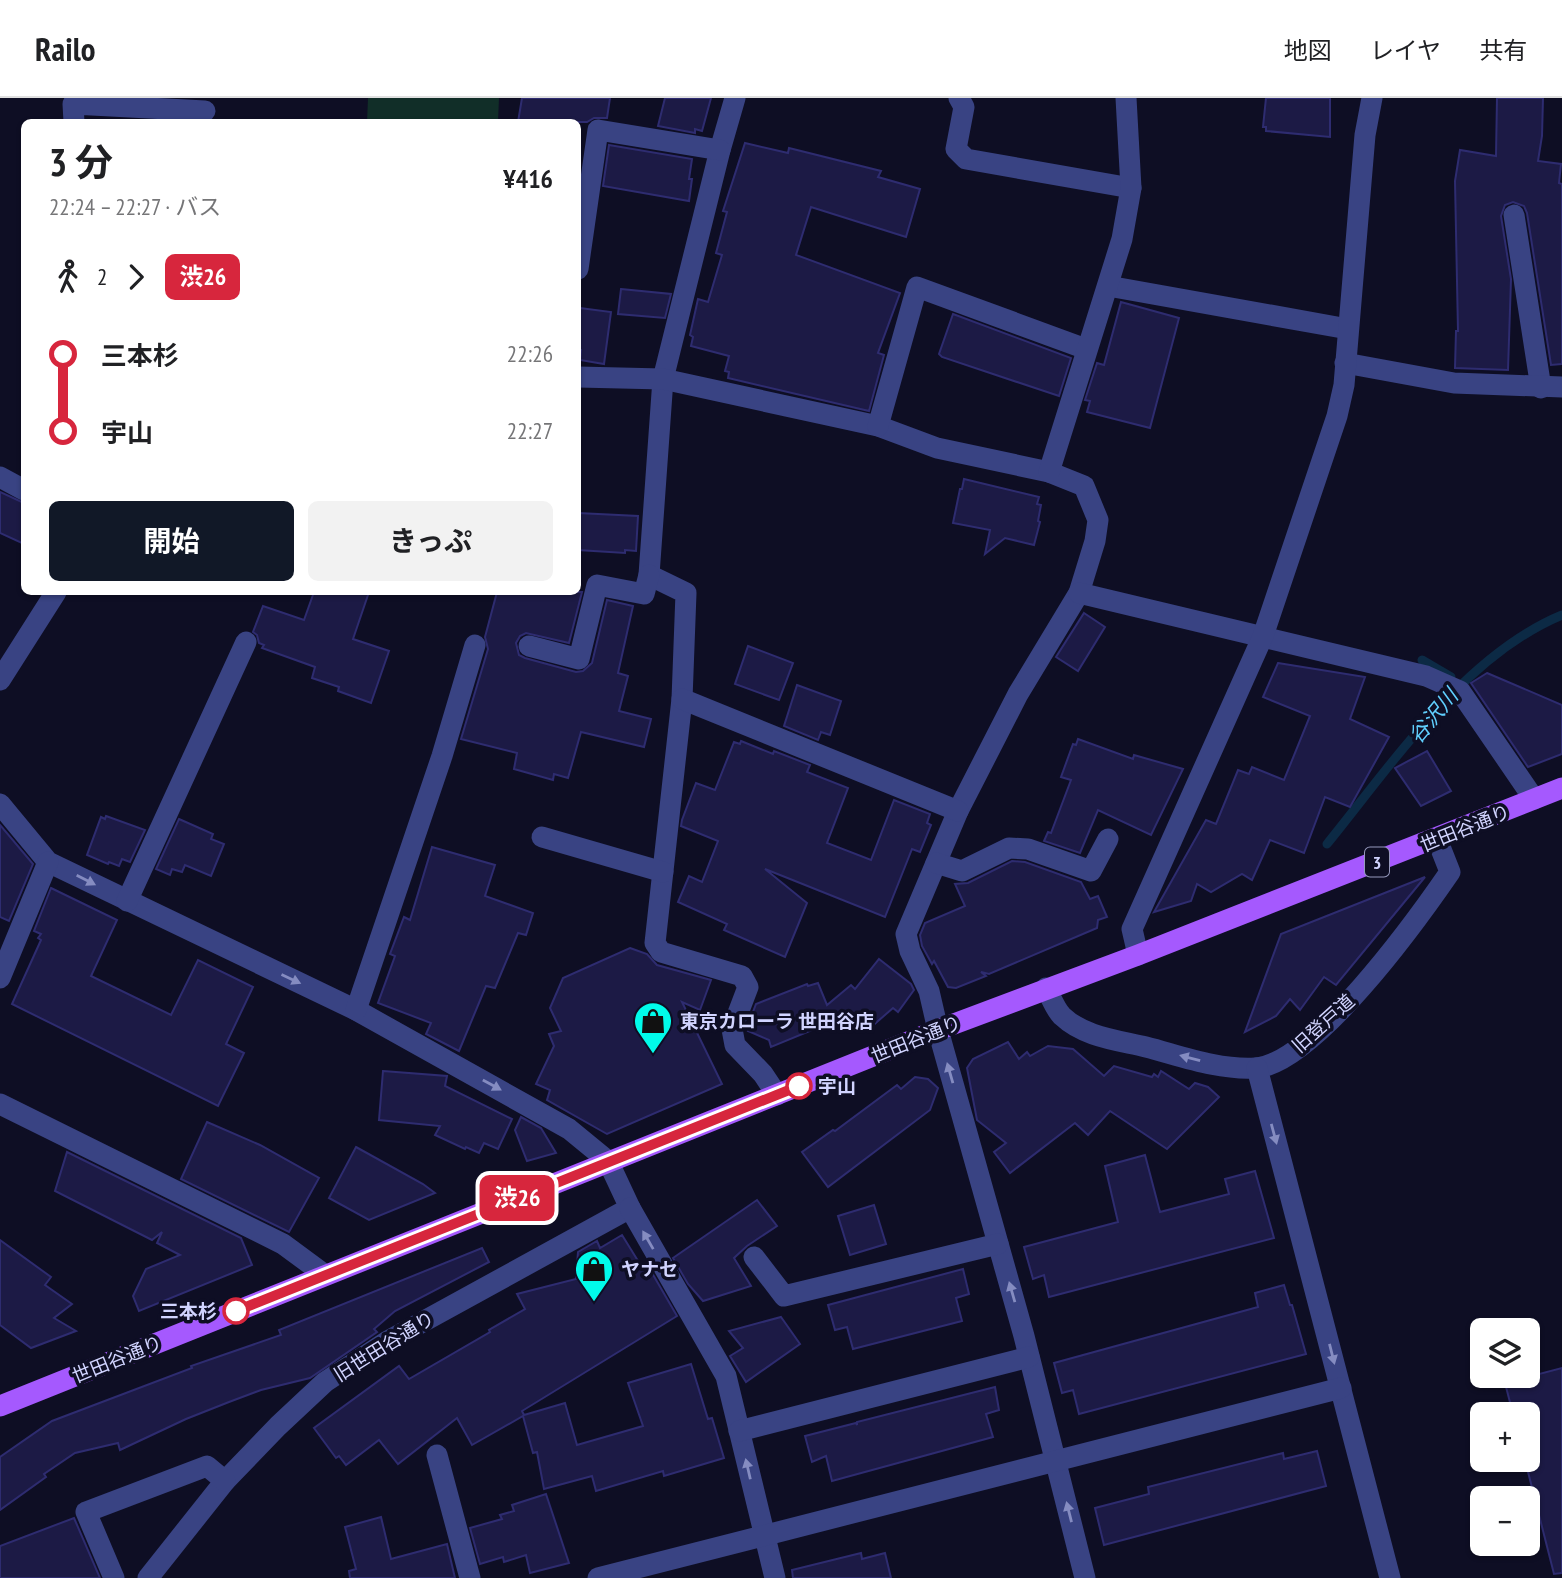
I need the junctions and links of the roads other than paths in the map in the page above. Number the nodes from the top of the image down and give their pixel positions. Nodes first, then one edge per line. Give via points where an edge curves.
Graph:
1 (736, 98) edge
2 (959, 98) edge
3 (1126, 98) edge
4 (1372, 98) edge
5 (205, 111) edge
6 (74, 119) edge
7 (720, 150) junction
8 (1131, 188) junction
9 (1514, 215) dead end
10 (581, 248) edge
11 (1108, 286) junction
12 (1348, 329) junction
13 (1086, 349) junction
14 (1345, 363) junction
15 (581, 377) edge
16 (663, 379) junction
17 (1552, 387) edge
18 (878, 426) junction
19 (1049, 472) junction
20 (0, 477) edge
21 (21, 488) edge
22 (649, 575) junction
23 (1079, 593) junction
24 (55, 595) edge
25 (1263, 636) junction
26 (246, 642) dead end
27 (475, 645) dead end
28 (529, 646) dead end
29 (0, 680) edge
30 (681, 699) junction
31 (1562, 789) edge
32 (1534, 799) junction
33 (0, 804) edge
34 (958, 811) junction
35 (542, 837) dead end
36 (1108, 839) dead end
37 (1437, 839) junction
38 (48, 862) junction
39 (936, 863) junction
40 (663, 872) junction
41 (127, 901) junction
42 (1138, 955) junction
43 (0, 978) edge
44 (1046, 988) junction
45 (356, 1010) junction
46 (938, 1030) junction
47 (1257, 1068) junction
48 (776, 1095) junction
49 (0, 1104) edge
50 (608, 1161) junction
51 (630, 1208) junction
52 (998, 1244) junction
53 (754, 1257) dead end
54 (325, 1275) junction
55 (1029, 1357) junction
56 (1340, 1388) junction
57 (0, 1406) edge
58 (739, 1432) junction
59 (437, 1455) dead end
60 (1056, 1460) junction
61 (225, 1481) junction
62 (763, 1536) junction
63 (114, 1578) edge
64 (148, 1578) edge
65 (470, 1578) edge
66 (598, 1578) edge
67 (775, 1578) edge
68 (1085, 1578) edge
69 (1390, 1578) edge

1 - 7 street
2 - 8 street via 964,107 956,149 967,159
3 - 8 street
4 - 12 street
5 - 6 street via 73,104
7 - 10 street via 598,130
7 - 16 street
8 - 11 street
9 - 17 street
11 - 12 street
11 - 13 street
12 - 14 street
13 - 18 street via 917,287
13 - 19 street
14 - 17 street via 1454,383
14 - 25 street via 1338,415
15 - 16 street
16 - 18 street
16 - 22 street
18 - 19 street via 937,449
19 - 23 street via 1084,486 1098,520
20 - 21 street
22 - 28 street via 644,594 597,585 579,660
22 - 30 street via 686,593
23 - 25 street
23 - 34 street via 1018,694
24 - 29 street
25 - 32 street via 1426,676 1460,691
25 - 42 street via 1132,929
26 - 41 street
27 - 45 street
30 - 34 street
30 - 40 street
31 - 32 main road, 世田谷通り / 3
32 - 37 main road, 世田谷通り / 3
33 - 38 street
34 - 39 street
35 - 40 street
36 - 39 street via 1091,872 1028,849 1009,848 962,870
37 - 42 main road, 世田谷通り / 3
37 - 47 street, 旧登戸道 via 1450,872 1417,921 1347,1005 1290,1054
38 -> 41 street
38 - 43 street
39 - 46 street via 906,934 909,951 929,991
40 - 48 street via 655,943 661,952 742,976 748,987 732,1029 735,1045
41 -> 45 street
42 - 44 main road, 世田谷通り / 3
44 - 46 main road, 世田谷通り / 3
47 -> 44 street, 旧登戸道 via 1217,1066 1082,1031 1061,1014
45 -> 50 street via 569,1129
46 - 48 main road, 世田谷通り / 3
52 -> 46 street
47 -> 56 street
48 - 50 main road, 世田谷通り / 3
49 - 54 street via 283,1244
50 - 51 street
50 - 54 main road, 世田谷通り / 3
58 -> 51 street via 726,1376
51 - 61 street, 旧世田谷通り via 359,1359 326,1382
52 - 53 street via 784,1296
55 -> 52 street
54 - 57 main road, 世田谷通り / 3
55 - 58 street
55 - 60 street
56 - 60 street
56 - 69 street
62 -> 58 street
59 - 65 street
60 - 62 street
68 -> 60 street
61 - 63 street via 207,1466 86,1511
61 - 64 street, 旧世田谷通り
62 - 66 street
62 - 67 street

